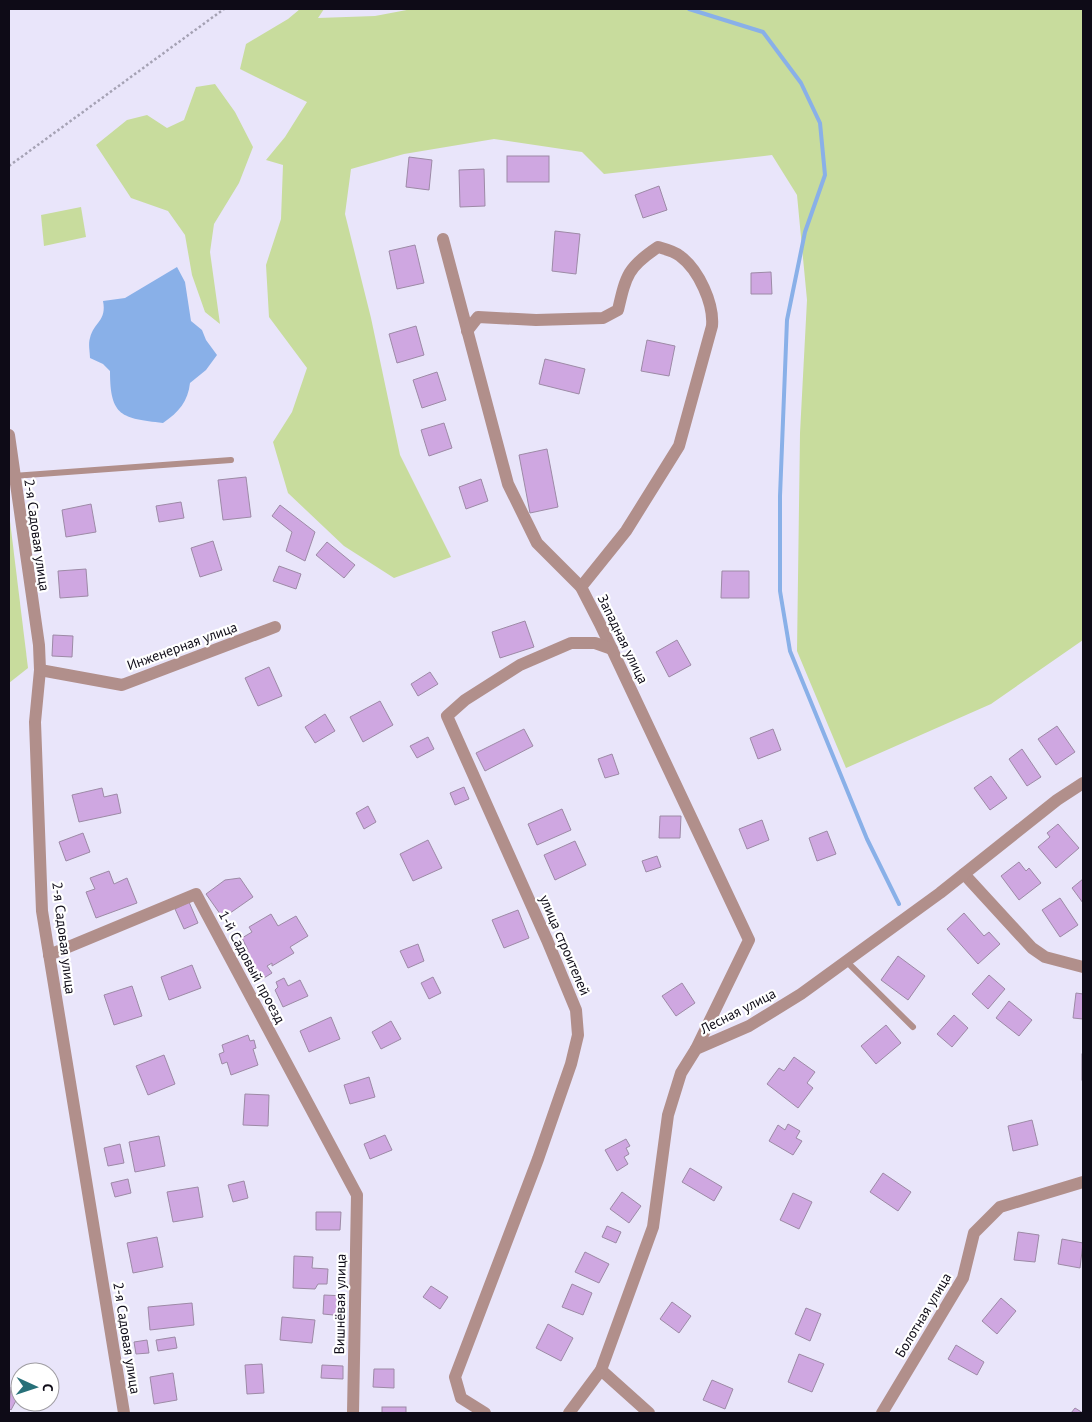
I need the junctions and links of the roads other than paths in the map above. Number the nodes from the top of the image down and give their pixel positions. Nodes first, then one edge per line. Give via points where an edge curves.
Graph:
1 (443, 239) dead end
2 (467, 331) junction
3 (9, 434) edge
4 (232, 460) dead end
5 (13, 476) junction
6 (581, 587) junction
7 (275, 628) dead end
8 (612, 648) junction
9 (40, 670) junction
10 (1083, 783) edge
11 (964, 874) junction
12 (49, 955) junction
13 (846, 961) junction
14 (1082, 963) edge
15 (913, 1027) dead end
16 (696, 1049) junction
17 (1083, 1182) edge
18 (357, 1195) joint
19 (601, 1370) junction
20 (124, 1413) edge
21 (353, 1413) edge
22 (485, 1413) edge
23 (569, 1413) edge
24 (649, 1413) edge
25 (882, 1413) edge

1 - 2 street, Западная улица
2 - 6 street, Западная улица via 508,484 537,543
2 - 6 street via 478,317 536,320 603,318 618,310 624,280 637,261 658,247 679,255 694,269 713,312 712,326 679,446 626,531
3 - 5 street, 2-я Садовая улица
4 - 5 lane
5 - 9 street, 2-я Садовая улица
6 - 8 street, Западная улица
7 - 9 street, Инженерная улица via 122,684
8 - 16 street, Западная улица via 749,940
8 - 22 street, улица строителей via 595,643 571,643 520,665 465,700 447,716 548,940 576,1010 578,1035 541,1150 455,1378 461,1398
9 - 12 street, 2-я Садовая улица via 35,722 42,911
10 - 11 street, Лесная улица
11 - 13 street, Лесная улица
11 - 14 street via 1032,948 1045,957
12 - 18 street, 1-й Садовый проезд via 196,894
12 - 20 street, 2-я Садовая улица
13 - 15 lane
13 - 16 street, Лесная улица via 802,994 749,1026
16 - 19 street, Лесная улица via 681,1072 668,1115 653,1227
17 - 25 street, Болотная улица via 1000,1207 974,1233 963,1278
18 - 21 street, Вишнёвая улица
19 - 23 street, Лесная улица
19 - 24 street

